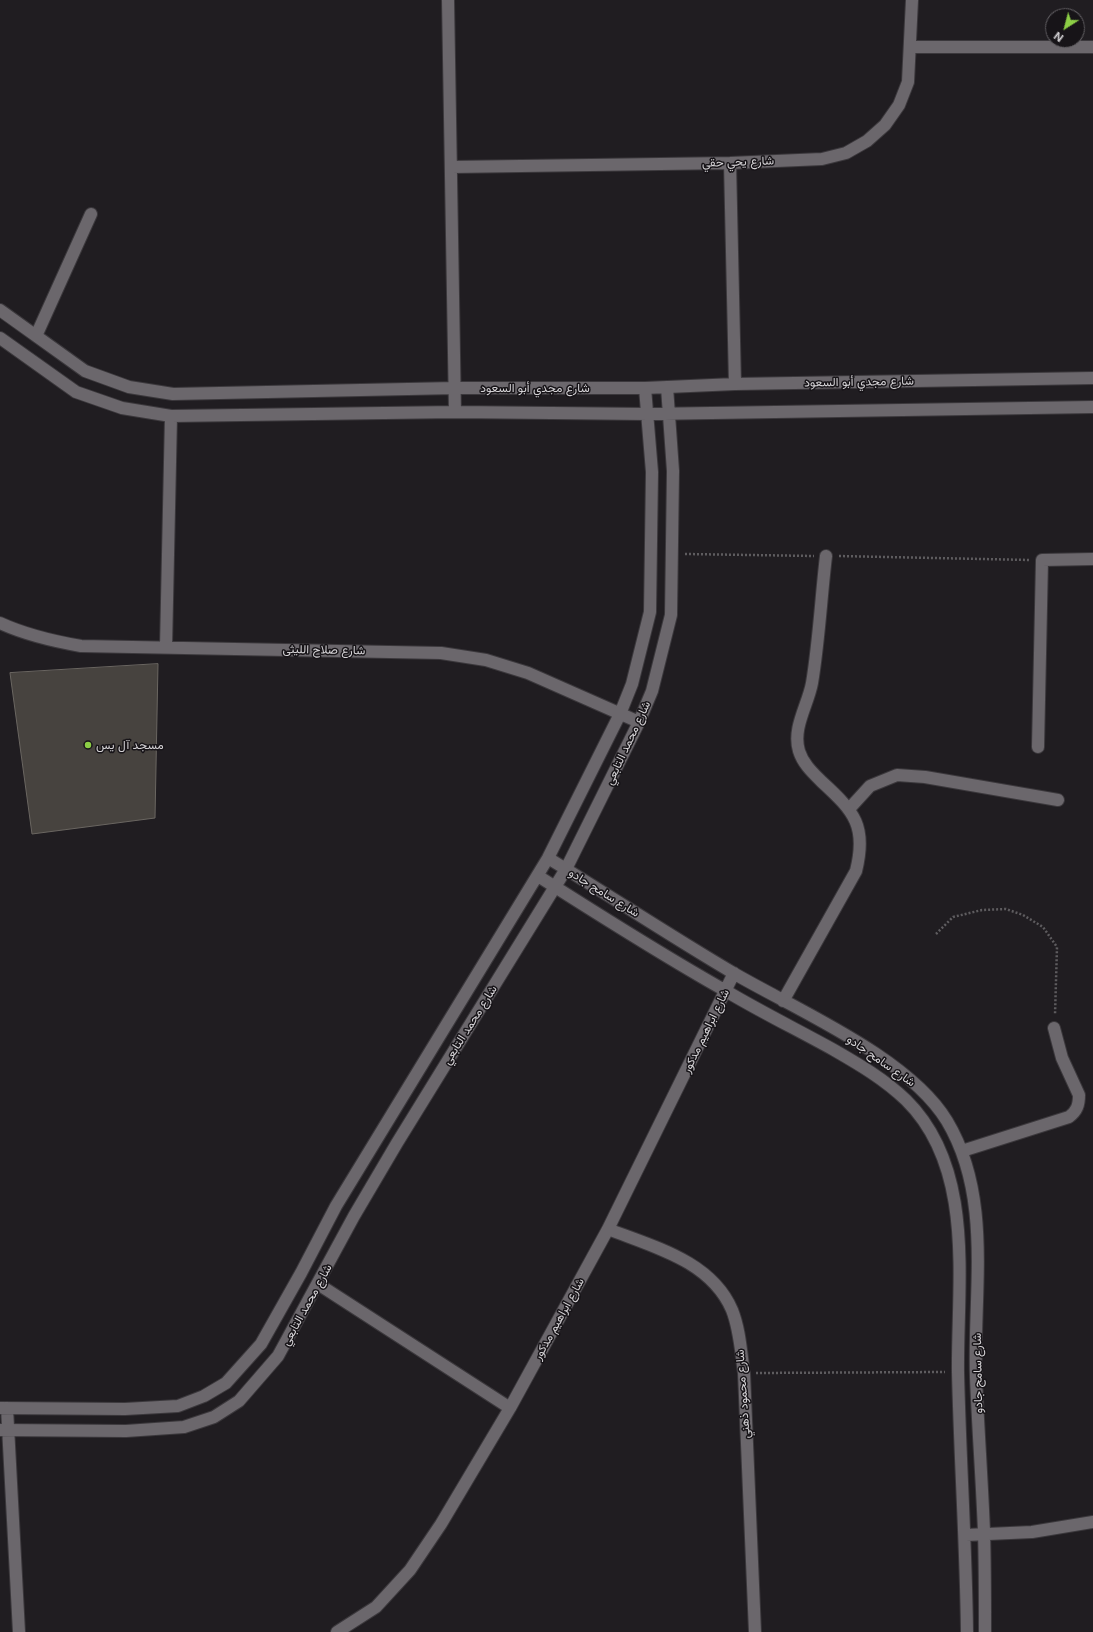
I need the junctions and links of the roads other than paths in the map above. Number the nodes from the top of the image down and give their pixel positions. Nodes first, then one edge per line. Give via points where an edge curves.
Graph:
1 (448, 0) edge
2 (912, 0) edge
3 (911, 47) junction
4 (1093, 47) edge
5 (730, 163) junction
6 (451, 167) junction
7 (91, 214) dead end
8 (0, 310) edge
9 (36, 336) junction
10 (0, 338) edge
11 (1093, 378) edge
12 (735, 384) junction
13 (667, 387) junction
14 (454, 388) junction
15 (646, 388) junction
16 (1093, 407) edge
17 (455, 412) junction
18 (669, 413) junction
19 (648, 414) junction
20 (171, 416) junction
21 (826, 556) road end
22 (1093, 559) edge
23 (0, 623) edge
24 (166, 647) junction
25 (620, 714) junction
26 (639, 722) junction
27 (1038, 747) dead end
28 (1058, 800) dead end
29 (849, 809) junction
30 (548, 858) junction
31 (566, 869) junction
32 (538, 876) junction
33 (556, 887) junction
34 (734, 973) junction
35 (725, 991) junction
36 (783, 1001) junction
37 (1054, 1028) road end
38 (962, 1151) junction
39 (336, 1206) junction
40 (354, 1216) junction
41 (608, 1229) junction
42 (318, 1284) junction
43 (3, 1408) edge
44 (510, 1408) junction
45 (4, 1431) edge
46 (1093, 1522) edge
47 (966, 1535) junction
48 (984, 1535) junction
49 (19, 1632) edge
50 (337, 1632) edge
51 (755, 1632) edge
52 (967, 1632) edge
53 (985, 1632) edge

1 - 6 street
2 - 3 street, شارع يحي حقي
3 - 4 street
3 - 5 street, شارع يحي حقي via 908,82 899,105 885,125 867,141 846,152 822,159
5 - 6 street, شارع يحي حقي
5 - 12 street
6 - 14 street
7 - 9 street
8 - 9 street, شارع مجدي أبو السعود
9 - 14 street, شارع مجدي أبو السعود via 85,371 129,387 172,394
10 - 20 street, شارع مجدي أبو السعود via 76,392 122,408
11 - 12 street, شارع مجدي أبو السعود
12 - 13 street, شارع مجدي أبو السعود
13 - 15 street, شارع مجدي أبو السعود
13 - 18 street, شارع محمد التابعي
14 - 15 street, شارع مجدي أبو السعود
14 - 17 street
15 - 19 street, شارع محمد التابعي
16 - 18 street, شارع مجدي أبو السعود
17 - 19 street, شارع مجدي أبو السعود
17 - 20 street, شارع مجدي أبو السعود
18 - 19 street, شارع مجدي أبو السعود
18 - 26 street, شارع محمد التابعي via 673,471 671,615 652,691
19 - 25 street, شارع محمد التابعي via 652,480 650,612 632,684
20 - 24 street
21 - 29 street via 812,684 798,729 799,751 809,770
22 - 27 street via 1042,560
23 - 24 street, شارع صلاح الليثى via 19,632 50,641 81,646
24 - 25 street, شارع صلاح الليثى via 442,653 486,660 528,673
25 - 26 street, شارع صلاح الليثى
25 - 30 street, شارع محمد التابعي
26 - 31 street, شارع محمد التابعي
28 - 29 street via 925,777 897,775 870,786
29 - 36 street via 860,833 860,853 856,871
30 - 31 street, شارع سامح جادو
30 - 32 street, شارع محمد التابعي
31 - 33 street, شارع محمد التابعي
31 - 34 street, شارع سامح جادو
32 - 33 street, شارع سامح جادو
32 - 39 street, شارع محمد التابعي
33 - 35 street, شارع سامح جادو
33 - 40 street, شارع محمد التابعي
34 - 35 street, شارع ابراهيم مدكور
34 - 36 street, شارع سامح جادو
35 - 41 street, شارع ابراهيم مدكور
35 - 47 street, شارع سامح جادو via 879,1076 908,1102 931,1133 945,1165 954,1199 960,1242 958,1372
36 - 38 street, شارع سامح جادو via 855,1041 922,1089 947,1120
37 - 38 street via 1062,1058 1079,1095 1078,1107 1074,1113 1069,1117
38 - 48 street, شارع سامح جادو via 973,1195 978,1236 976,1374
39 - 40 street
39 - 43 street, شارع محمد التابعي via 261,1344 226,1383 204,1396 178,1406 125,1409
40 - 42 street, شارع محمد التابعي
41 - 44 street, شارع ابراهيم مدكور
41 - 51 street, شارع محمود ذهني via 675,1255 699,1268 718,1287 732,1310 744,1373
42 - 44 street
42 - 45 street, شارع محمد التابعي via 278,1356 239,1401 214,1417 184,1427 126,1431
43 - 45 street
44 - 50 street, شارع ابراهيم مدكور via 441,1524 410,1570 376,1607
45 - 49 street
46 - 48 street via 1032,1532
47 - 48 street
47 - 52 street, شارع سامح جادو
48 - 53 street, شارع سامح جادو

